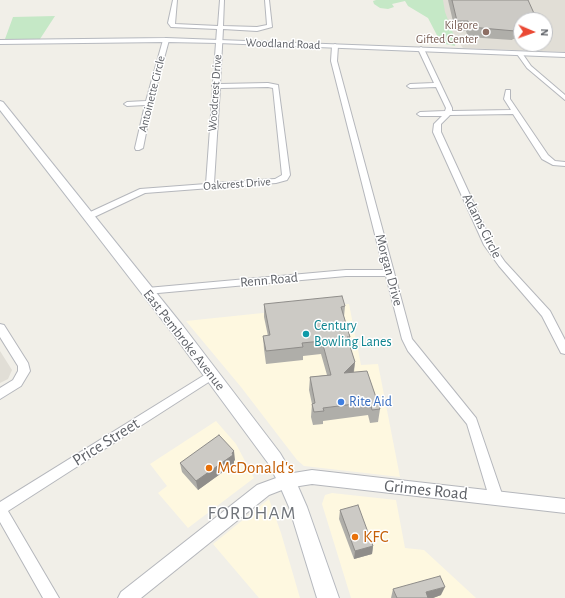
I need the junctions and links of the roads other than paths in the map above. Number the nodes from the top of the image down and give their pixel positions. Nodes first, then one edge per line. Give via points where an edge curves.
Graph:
1 (175, 0) edge
2 (222, 0) edge
3 (268, 0) edge
4 (220, 28) junction
5 (166, 40) junction
6 (218, 41) junction
7 (0, 42) edge
8 (335, 46) junction
9 (421, 49) junction
10 (520, 54) junction
11 (565, 55) edge
12 (438, 85) junction
13 (215, 86) junction
14 (410, 86) dead end
15 (508, 91) dead end
16 (565, 98) edge
17 (149, 103) junction
18 (0, 104) edge
19 (127, 104) dead end
20 (515, 112) junction
21 (448, 113) junction
22 (420, 114) dead end
23 (451, 139) dead end
24 (441, 140) junction
25 (139, 148) dead end
26 (565, 164) edge
27 (210, 186) junction
28 (89, 216) junction
29 (390, 273) junction
30 (147, 291) junction
31 (0, 328) edge
32 (565, 350) edge
33 (211, 375) junction
34 (0, 394) edge
35 (287, 481) junction
36 (496, 497) junction
37 (565, 506) edge
38 (0, 509) edge
39 (0, 512) edge
40 (51, 598) edge
41 (127, 598) edge
42 (328, 598) edge

1 - 4 street via 171,23 173,26
2 - 4 street, Woodcrest Drive
3 - 4 street via 270,25 266,28
4 - 6 street, Woodcrest Drive
5 - 6 main road, Woodland Road
5 - 7 main road, Woodland Road
5 - 17 street, Antoinette Circle
6 - 8 main road, Woodland Road
6 - 13 street, Woodcrest Drive
8 - 9 main road, Woodland Road
8 - 29 street, Morgan Drive via 334,61
9 - 10 main road, Woodland Road
9 - 12 street
10 - 11 main road, Woodland Road
10 - 16 street via 528,67
12 - 14 street
12 - 21 street via 448,106
13 - 27 street, Woodcrest Drive
13 - 27 street, Oakcrest Drive via 276,86 286,175 276,181
15 - 20 street via 507,99
17 - 19 street
17 - 25 street, Antoinette Circle
18 - 28 main road, East Pembroke Avenue
20 - 21 street
20 - 26 street via 544,157
21 - 22 street
21 - 24 street, Adams Circle via 437,126
23 - 24 street
24 - 32 street, Adams Circle via 493,252 546,314
27 - 28 street, Oakcrest Drive via 143,191
28 - 30 main road, East Pembroke Avenue
29 - 30 street, Renn Road via 346,273
29 - 36 street, Morgan Drive via 407,339 472,422
30 - 33 main road, East Pembroke Avenue
31 - 34 street via 24,366 17,383
33 - 35 main road, East Pembroke Avenue via 262,440
33 - 38 street, Price Street
35 - 36 street, Grimes Road via 312,477
35 - 41 street, Grimes Road via 263,490
35 - 42 main road, East Pembroke Avenue
36 - 37 street, Grimes Road
39 - 40 street via 8,520

